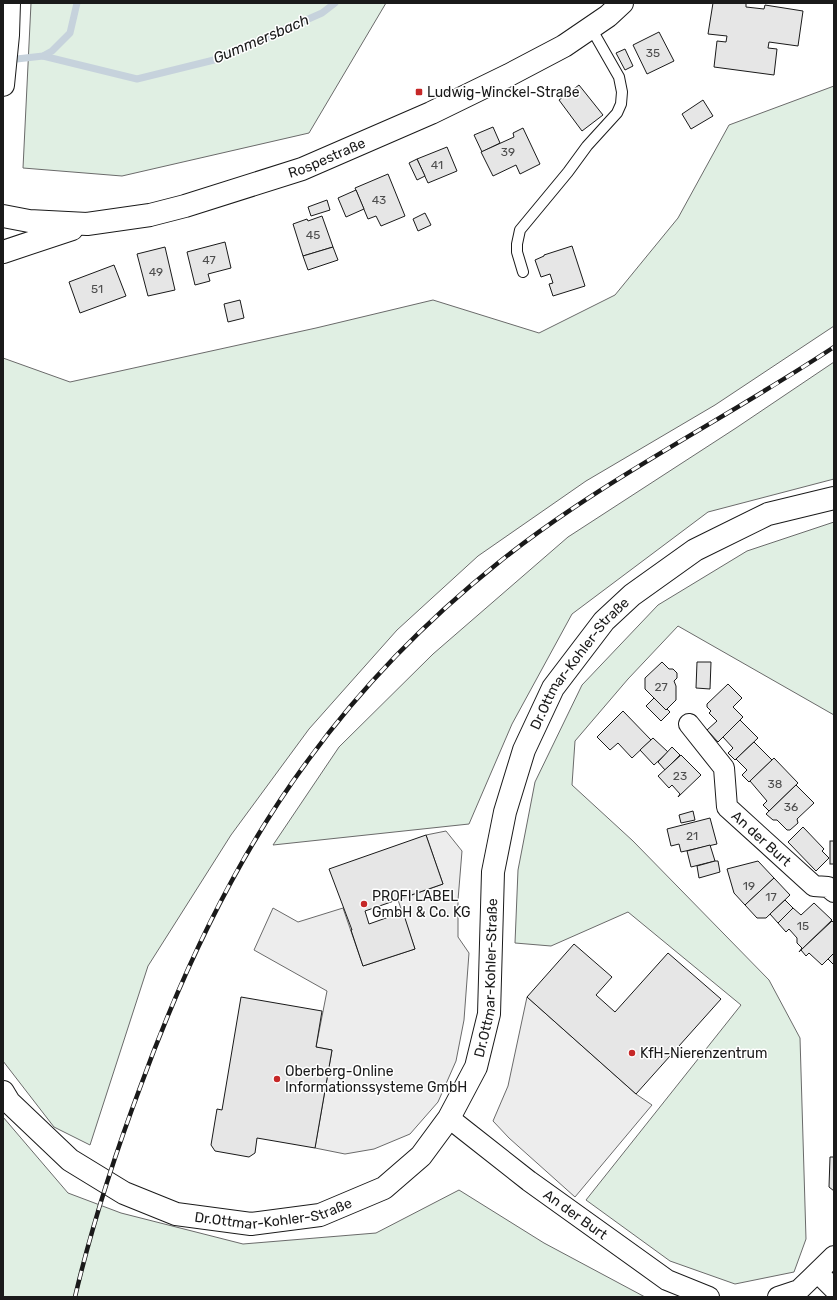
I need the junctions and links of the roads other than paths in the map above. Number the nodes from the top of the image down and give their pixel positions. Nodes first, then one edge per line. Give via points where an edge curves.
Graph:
1 (9, 3) edge
2 (622, 3) edge
3 (591, 28) junction
4 (3, 83) edge
5 (3, 216) edge
6 (87, 224) junction
7 (3, 252) edge
8 (523, 272) dead end
9 (834, 498) edge
10 (690, 724) dead end
11 (834, 892) edge
12 (3, 1092) edge
13 (449, 1118) junction
14 (834, 1256) edge
15 (818, 1273) junction
16 (834, 1289) edge
17 (709, 1297) edge
18 (778, 1297) edge

1 - 4 street
2 - 3 street, Rospestraße
3 - 6 street, Rospestraße via 564,46 509,75 431,113 302,169 186,206 150,215
3 - 8 lane via 619,77 621,104 618,113 586,146 520,230 516,244
5 - 6 street, Rospestraße via 29,222
6 - 7 street
9 - 13 street, Dr.Ottmar-Kohler-Straße via 768,514 695,550 632,595 604,621 553,688 524,750 505,812 493,872 489,1014 476,1067
10 - 11 street, An der Burt via 724,768 726,807 814,886 828,887
12 - 13 street, Dr.Ottmar-Kohler-Straße via 9,1102 70,1160 124,1193 176,1214 251,1224 320,1215 384,1188 421,1156
13 - 17 street, An der Burt via 529,1181 668,1280
14 - 15 street
15 - 16 street
15 - 18 street via 800,1290

